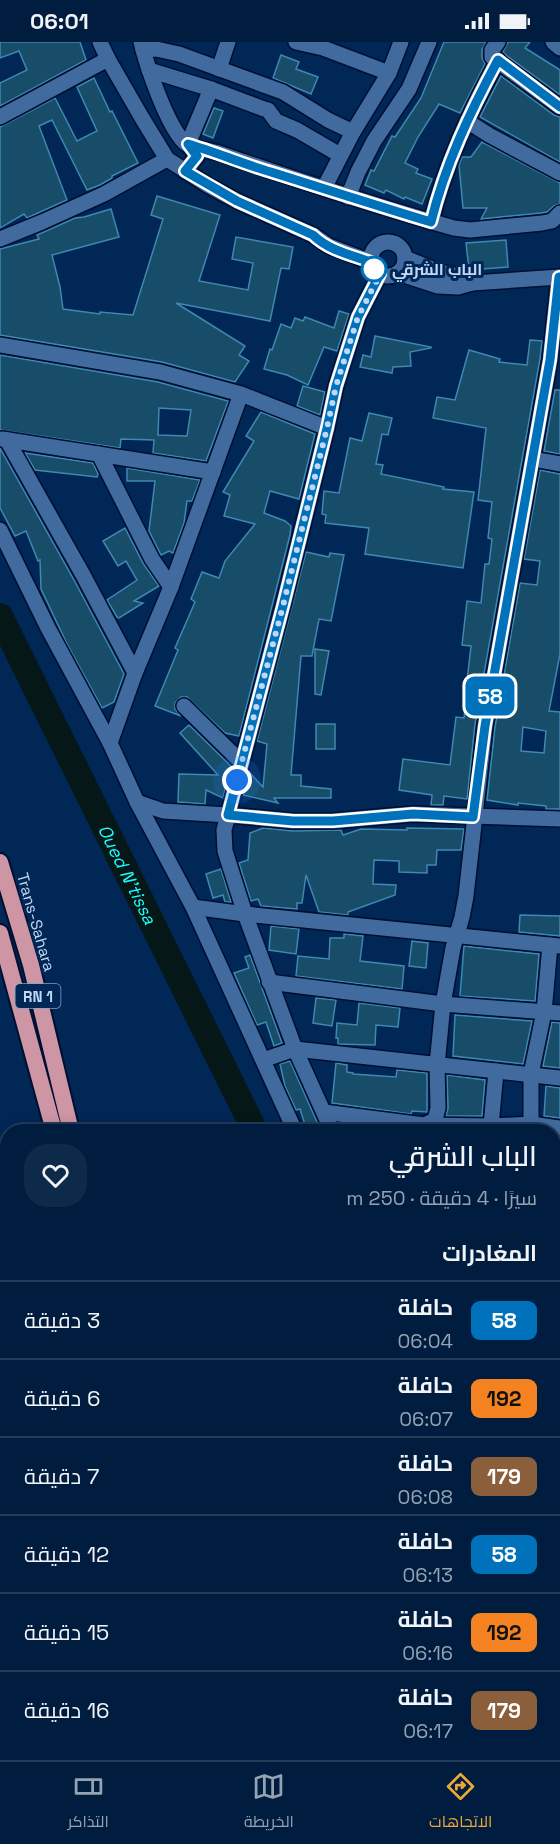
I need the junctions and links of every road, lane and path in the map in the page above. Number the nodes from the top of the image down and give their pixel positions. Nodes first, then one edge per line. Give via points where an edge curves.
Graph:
1 (100, 42) edge
2 (228, 42) edge
3 (296, 42) edge
4 (401, 42) edge
5 (429, 42) edge
6 (498, 42) edge
7 (553, 42) edge
8 (324, 45) edge
9 (142, 46) edge
10 (560, 48) edge
11 (108, 58) junction
12 (498, 60) junction
13 (219, 69) junction
14 (149, 70) junction
15 (389, 73) junction
16 (211, 89) junction
17 (560, 107) edge
18 (0, 117) edge
19 (467, 121) junction
20 (352, 132) junction
21 (188, 144) junction
22 (340, 155) junction
23 (167, 159) junction
24 (185, 171) junction
25 (560, 172) edge
26 (324, 188) junction
27 (348, 197) junction
28 (560, 213) edge
29 (431, 222) junction
30 (0, 239) edge
31 (405, 258) junction
32 (374, 263) junction
33 (398, 273) junction
34 (560, 277) edge
35 (472, 283) junction
36 (0, 345) edge
37 (555, 361) edge
38 (240, 394) junction
39 (327, 428) junction
40 (4, 440) edge
41 (99, 454) junction
42 (533, 459) junction
43 (560, 464) edge
44 (213, 472) junction
45 (0, 530) edge
46 (171, 587) junction
47 (135, 673) junction
48 (184, 706) dead end
49 (110, 743) junction
50 (242, 763) junction
51 (137, 802) junction
52 (228, 815) junction
53 (473, 817) junction
54 (560, 819) edge
55 (0, 862) edge
56 (193, 907) junction
57 (245, 914) junction
58 (0, 933) edge
59 (456, 936) junction
60 (555, 945) edge
61 (269, 982) junction
62 (443, 1004) junction
63 (544, 1012) junction
64 (560, 1013) edge
65 (295, 1049) junction
66 (263, 1060) junction
67 (437, 1065) junction
68 (496, 1071) junction
69 (531, 1074) junction
70 (560, 1078) edge
71 (324, 1112) junction
72 (52, 1124) edge
73 (69, 1124) edge
74 (292, 1124) edge
75 (329, 1124) edge
76 (399, 1124) edge
77 (430, 1124) edge
78 (491, 1124) edge
79 (531, 1124) edge

1 - 11 street
2 - 13 street
3 - 8 street
4 - 15 street
5 - 27 street via 409,89 374,141
6 - 12 street via 491,52
7 - 10 street
8 - 15 street
9 - 13 street via 166,50
9 - 14 street
11 - 18 street
11 - 23 street
12 - 17 street
12 - 19 street
13 - 20 street via 283,92
14 - 16 street
14 - 21 street via 171,123
15 - 20 street
16 - 21 street
16 - 22 street via 268,110 276,122
19 - 25 street
19 - 29 street
20 - 22 street
21 - 24 street via 197,156
21 - 26 street
22 - 26 street
23 - 24 street
23 - 30 street via 104,194
24 - 32 street via 237,201 313,235 322,235
26 - 27 street
27 - 29 street
28 - 29 street via 552,221 542,223 470,230
31 - 32 street via 400,247 390,242 380,244
31 - 33 street
31 - 35 street
32 - 33 street via 389,276
32 - 39 street
33 - 35 street via 438,286
34 - 35 street
34 - 37 street
36 - 38 street via 160,372
37 - 42 street
38 - 39 street
38 - 44 street
39 - 50 street
40 - 41 street
40 - 47 street
41 - 44 street
41 - 46 street via 152,559
42 - 43 street
42 - 53 street via 485,726
44 - 46 street
45 - 49 street
46 - 47 street
47 - 49 street
48 - 50 street
49 - 51 street
50 - 52 street
51 - 52 street via 163,811
51 - 56 street
52 - 53 street via 293,821 413,814
52 - 57 street via 225,851
53 - 54 street
53 - 59 street via 465,896
55 - 73 highway, Trans-Sahara / RN 1 via 31,965
56 - 57 street
56 - 66 street
57 - 59 street
57 - 61 street
58 - 72 highway, RN 1
59 - 60 street
59 - 62 street
60 - 63 street
61 - 62 street
61 - 65 street
62 - 63 street
62 - 67 street
63 - 64 street
63 - 69 street
65 - 66 street
65 - 67 street
65 - 71 street
66 - 74 street
67 - 68 street
67 - 77 street via 438,1108
68 - 69 street
68 - 78 street
69 - 70 street
69 - 79 street
71 - 75 street
71 - 76 street

